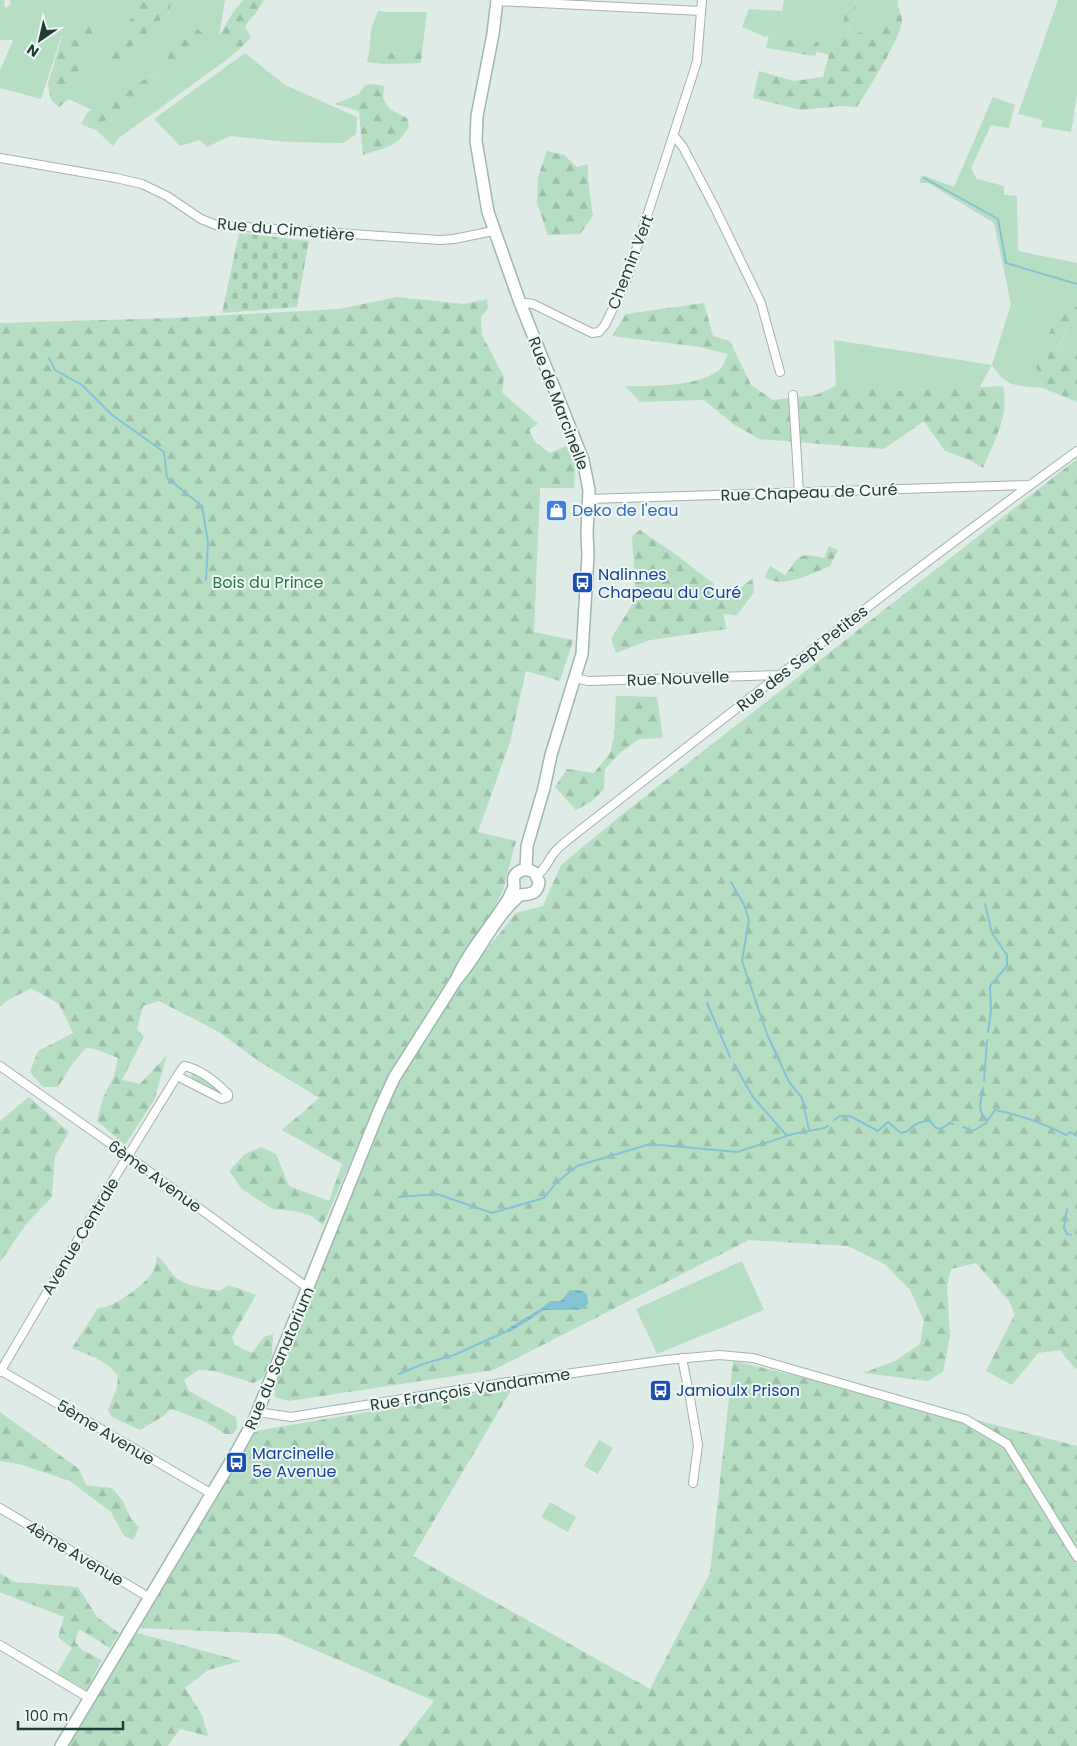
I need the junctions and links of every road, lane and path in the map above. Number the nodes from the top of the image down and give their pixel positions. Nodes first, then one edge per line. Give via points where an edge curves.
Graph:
1 (702, 0) edge
2 (496, 1) edge
3 (701, 11) junction
4 (674, 136) junction
5 (0, 158) edge
6 (493, 231) junction
7 (521, 306) junction
8 (780, 372) dead end
9 (793, 395) dead end
10 (1077, 451) edge
11 (1030, 485) junction
12 (799, 492) junction
13 (589, 499) junction
14 (782, 675) junction
15 (574, 678) junction
16 (526, 869) junction
17 (537, 875) junction
18 (518, 891) junction
19 (0, 1066) edge
20 (177, 1076) junction
21 (128, 1156) junction
22 (308, 1288) junction
23 (682, 1358) junction
24 (0, 1371) edge
25 (258, 1412) junction
26 (693, 1483) dead end
27 (212, 1494) junction
28 (0, 1508) edge
29 (1077, 1556) edge
30 (150, 1598) junction
31 (0, 1645) edge
32 (90, 1698) junction
33 (61, 1746) edge

1 - 3 street, Chemin Vert
2 - 3 street
2 - 6 street, Rue de Marcinelle via 476,129 485,199
3 - 4 street, Chemin Vert via 697,61
4 - 7 street, Chemin Vert via 626,281 602,329 592,333 533,304
4 - 8 street via 683,146 754,286
5 - 6 street, Rue du Cimetière via 142,184 216,225 440,240
6 - 7 street, Rue de Marcinelle
7 - 13 street, Rue de Marcinelle via 583,460
9 - 12 street
10 - 11 street, Rue des Sept Petites
11 - 12 street, Rue Chapeau de Curé
11 - 14 street, Rue des Sept Petites
12 - 13 street, Rue Chapeau de Curé
13 - 15 street, Rue de Marcinelle via 582,648
14 - 15 street, Rue Nouvelle via 588,681
14 - 17 street, Rue des Sept Petites via 579,831 554,853
15 - 16 street, Rue de Marcinelle via 527,846
16 - 17 street
16 - 18 street via 515,874 513,882
17 - 18 street via 537,890 530,895
18 - 22 street, Rue du Sanatorium via 396,1074 378,1111
19 - 21 street, 6ème Avenue
20 - 20 street via 222,1099 228,1097 224,1089 193,1068 184,1066
20 - 21 street, Avenue Centrale
21 - 22 street, 6ème Avenue
21 - 24 street, Avenue Centrale
22 - 25 street, Rue du Sanatorium
23 - 25 street, Rue François Vandamme via 291,1417
23 - 26 street via 698,1445
23 - 29 street, Rue François Vandamme via 719,1355 753,1358 965,1419 1007,1444
24 - 27 street, 5ème Avenue
25 - 27 street, Rue du Sanatorium
27 - 30 street, Rue du Sanatorium
28 - 30 street, 4ème Avenue
30 - 32 street, Rue du Sanatorium
31 - 32 street
32 - 33 street, Rue du Sanatorium

